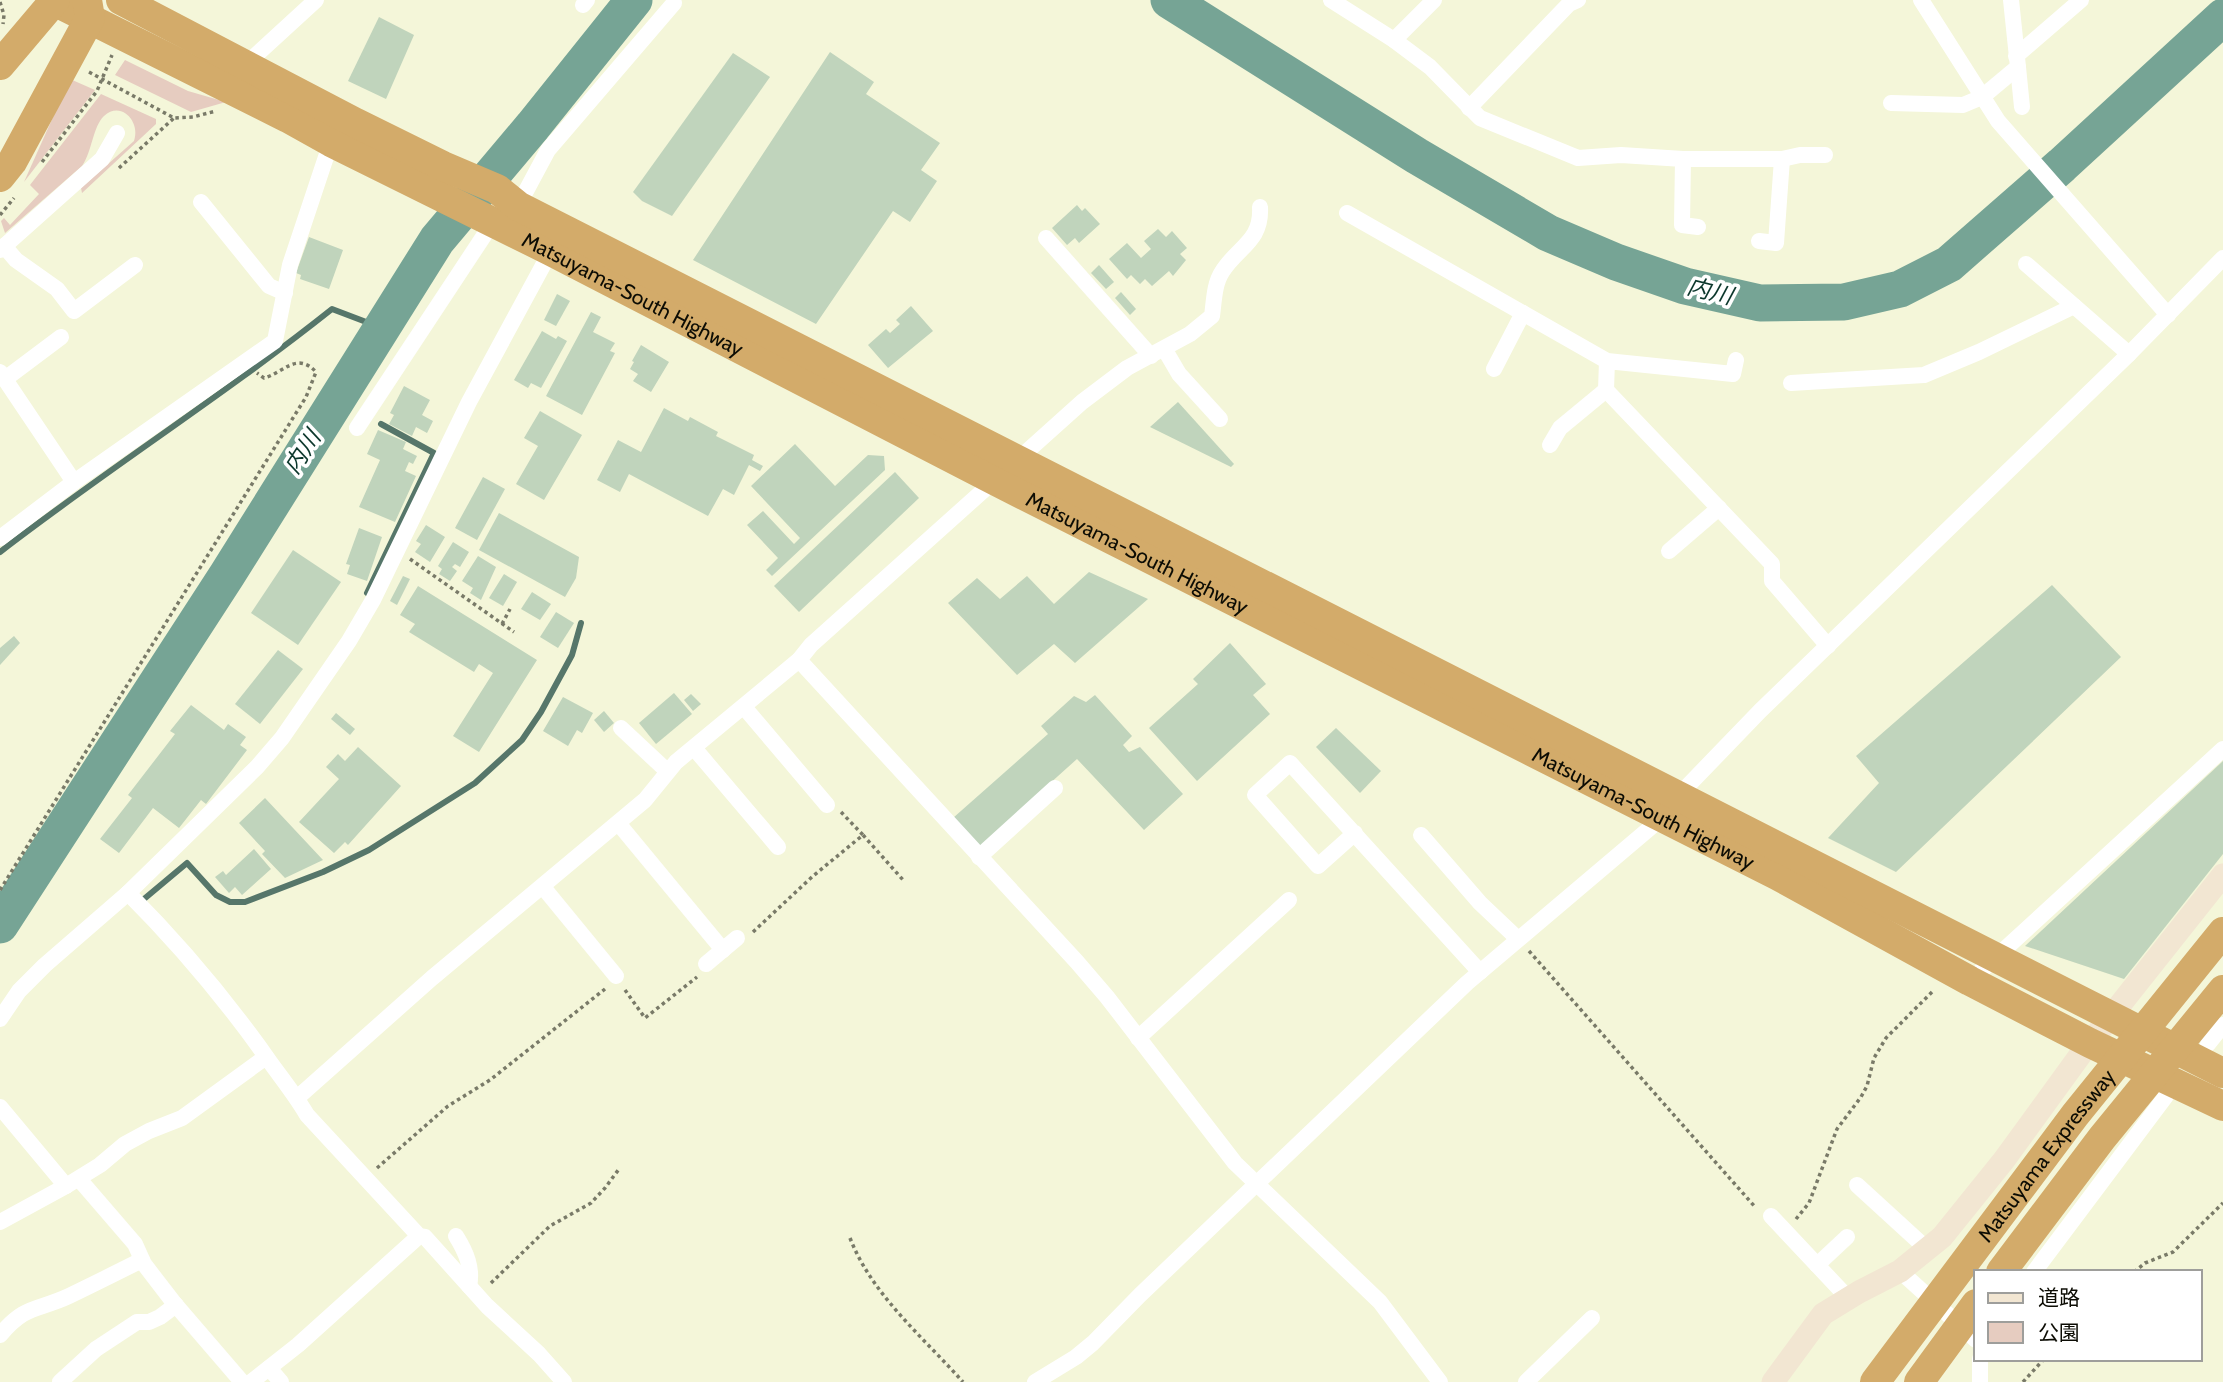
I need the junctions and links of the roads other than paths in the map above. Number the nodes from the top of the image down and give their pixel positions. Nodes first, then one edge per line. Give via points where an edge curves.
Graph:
1 (54, 0) edge
2 (121, 0) edge
3 (316, 0) edge
4 (1331, 0) edge
5 (1434, 0) edge
6 (1921, 0) edge
7 (2011, 0) edge
8 (2081, 0) edge
9 (1571, 1) edge
10 (674, 3) dead end
11 (88, 9) edge
12 (1394, 40) junction
13 (2017, 62) junction
14 (0, 65) edge
15 (244, 66) junction
16 (221, 84) junction
17 (1982, 97) junction
18 (1891, 103) dead end
19 (2022, 107) dead end
20 (1469, 108) junction
21 (117, 133) dead end
22 (331, 142) junction
23 (1825, 155) dead end
24 (1683, 159) junction
25 (1782, 159) junction
26 (436, 178) junction
27 (7, 187) edge
28 (201, 202) dead end
29 (1260, 207) dead end
30 (496, 208) junction
31 (1347, 213) dead end
32 (1698, 227) dead end
33 (1046, 238) dead end
34 (557, 240) junction
35 (1759, 241) dead end
36 (2, 248) edge
37 (2223, 258) edge
38 (2026, 264) dead end
39 (135, 265) dead end
40 (285, 293) junction
41 (2074, 306) junction
42 (1523, 313) junction
43 (2168, 315) junction
44 (61, 337) dead end
45 (1158, 353) junction
46 (2129, 354) junction
47 (1607, 360) junction
48 (1736, 360) dead end
49 (1494, 369) dead end
50 (3, 375) edge
51 (1791, 383) dead end
52 (1606, 390) junction
53 (1220, 419) dead end
54 (357, 428) dead end
55 (1550, 445) dead end
56 (1017, 460) junction
57 (996, 481) junction
58 (74, 482) junction
59 (1719, 508) junction
60 (0, 538) edge
61 (1669, 551) dead end
62 (1828, 646) junction
63 (799, 660) junction
64 (744, 707) junction
65 (621, 728) dead end
66 (694, 748) junction
67 (2223, 749) edge
68 (667, 771) junction
69 (1055, 788) dead end
70 (827, 805) road end
71 (1670, 807) junction
72 (618, 823) junction
73 (1355, 833) junction
74 (1421, 835) dead end
75 (778, 847) dead end
76 (979, 857) junction
77 (2223, 875) edge
78 (543, 887) junction
79 (128, 893) junction
80 (1289, 900) dead end
81 (2223, 932) edge
82 (737, 938) road end
83 (1518, 939) junction
84 (723, 950) junction
85 (1996, 957) junction
86 (706, 964) road end
87 (1480, 972) junction
88 (617, 977) road end
89 (1970, 981) junction
90 (2223, 990) edge
91 (2110, 1018) junction
92 (0, 1019) edge
93 (2223, 1025) edge
94 (1138, 1038) junction
95 (2090, 1043) junction
96 (2208, 1044) dead end
97 (266, 1057) junction
98 (2223, 1073) edge
99 (2166, 1096) dead end
100 (297, 1098) junction
101 (2223, 1106) edge
102 (0, 1107) edge
103 (73, 1182) junction
104 (1255, 1184) junction
105 (1857, 1185) dead end
106 (1771, 1216) road end
107 (0, 1222) edge
108 (419, 1236) junction
109 (456, 1236) dead end
110 (1847, 1237) dead end
111 (1927, 1249) junction
112 (142, 1260) junction
113 (1817, 1265) junction
114 (2003, 1270) edge
115 (2036, 1270) edge
116 (1900, 1271) junction
117 (473, 1291) junction
118 (1849, 1298) junction
119 (176, 1305) junction
120 (1974, 1311) edge
121 (1592, 1318) dead end
122 (0, 1335) edge
123 (1958, 1344) edge
124 (1980, 1361) edge
125 (269, 1368) junction
126 (60, 1382) edge
127 (242, 1382) edge
128 (251, 1382) edge
129 (281, 1382) edge
130 (564, 1382) edge
131 (1035, 1382) edge
132 (1440, 1382) edge
133 (1526, 1382) edge
134 (1773, 1382) edge
135 (1875, 1382) edge
136 (1919, 1382) edge
137 (1931, 1382) edge
138 (1980, 1382) edge

1 - 11 highway, Matsuyama-South Highway
1 - 14 highway
2 - 15 highway, Matsuyama-South Highway
3 - 15 street
4 - 12 street
5 - 12 street
6 - 17 street
7 - 13 street
8 - 13 street
9 - 20 street
10 - 30 street
11 - 16 highway, Matsuyama-South Highway via 121,34
11 - 27 highway via 68,61 12,162
12 - 20 street via 1430,67
13 - 17 street
13 - 19 street
15 - 16 street
15 - 26 highway, Matsuyama-South Highway
16 - 22 highway, Matsuyama-South Highway
17 - 18 street via 1963,105
17 - 43 street
20 - 24 street via 1480,118 1578,158
21 - 36 street via 102,159
22 - 26 highway, Matsuyama-South Highway
22 - 40 street
23 - 25 street
24 - 25 street
24 - 32 street via 1682,225
25 - 35 street via 1776,243
26 - 30 highway, Matsuyama-South Highway
28 - 40 street via 269,286
29 - 45 street via 1256,235 1221,273 1212,316
30 - 34 highway, Matsuyama-South Highway
30 - 54 street
31 - 42 street
33 - 45 street
34 - 56 highway, Matsuyama-South Highway
34 - 57 highway, Matsuyama-South Highway
34 - 79 street via 469,402 349,641 257,767
36 - 39 street via 57,289 74,311
37 - 43 street
38 - 41 street
40 - 58 street via 275,341
41 - 46 street
41 - 51 street via 1924,375
42 - 47 street
42 - 49 street
43 - 46 street
44 - 50 street
45 - 53 street
45 - 56 street via 1127,368 1082,402
46 - 62 street
47 - 48 street via 1733,374
47 - 52 street
50 - 58 street
52 - 55 street via 1560,428
52 - 59 street
56 - 57 street
56 - 71 highway, Matsuyama-South Highway
57 - 63 street
57 - 71 highway, Matsuyama-South Highway
58 - 60 street
59 - 61 street
59 - 62 street via 1772,564 1772,581
62 - 71 street
63 - 64 street
63 - 76 street
64 - 66 street
64 - 70 street
65 - 68 street
66 - 68 street
66 - 75 street
67 - 85 street
68 - 72 street via 645,800
69 - 76 street
71 - 83 street
71 - 85 highway, Matsuyama-South Highway
71 - 89 highway, Matsuyama-South Highway via 1777,875
72 - 78 street
72 - 84 street
73 - 73 street via 1290,763 1255,795 1318,866
73 - 87 street
74 - 83 street
76 - 94 street via 1077,962
77 - 91 street
78 - 88 street
78 - 100 street
79 - 92 street via 28,982
79 - 97 street via 214,986
80 - 94 street
81 - 135 highway, Matsuyama Expressway via 2075,1115
82 - 84 street
83 - 87 street
84 - 86 street
85 - 89 street
85 - 91 highway, Matsuyama-South Highway
87 - 104 street
89 - 95 highway, Matsuyama-South Highway
90 - 114 highway, Matsuyama Expressway
91 - 95 street
91 - 98 highway, Matsuyama-South Highway
93 - 96 street
94 - 104 street via 1214,1139
95 - 101 highway, Matsuyama-South Highway
95 - 111 street via 2004,1160
97 - 100 street
97 - 103 street via 182,1118 125,1144
99 - 115 street
100 - 108 street via 307,1115
102 - 103 street
103 - 107 street
103 - 112 street via 135,1244
104 - 131 street via 1093,1343
104 - 132 street via 1380,1303
105 - 111 street
106 - 113 street
108 - 117 street via 425,1237
108 - 125 street
109 - 117 street via 469,1264
110 - 113 street
111 - 116 street
112 - 119 street
112 - 122 street via 66,1298 29,1309
113 - 118 street
116 - 118 street
116 - 123 street
117 - 130 street
118 - 134 street via 1823,1314
119 - 126 street via 149,1322 137,1322 96,1349
119 - 127 street
120 - 123 highway
121 - 133 street
123 - 136 highway
123 - 137 highway
124 - 138 street
125 - 128 street
125 - 129 street

